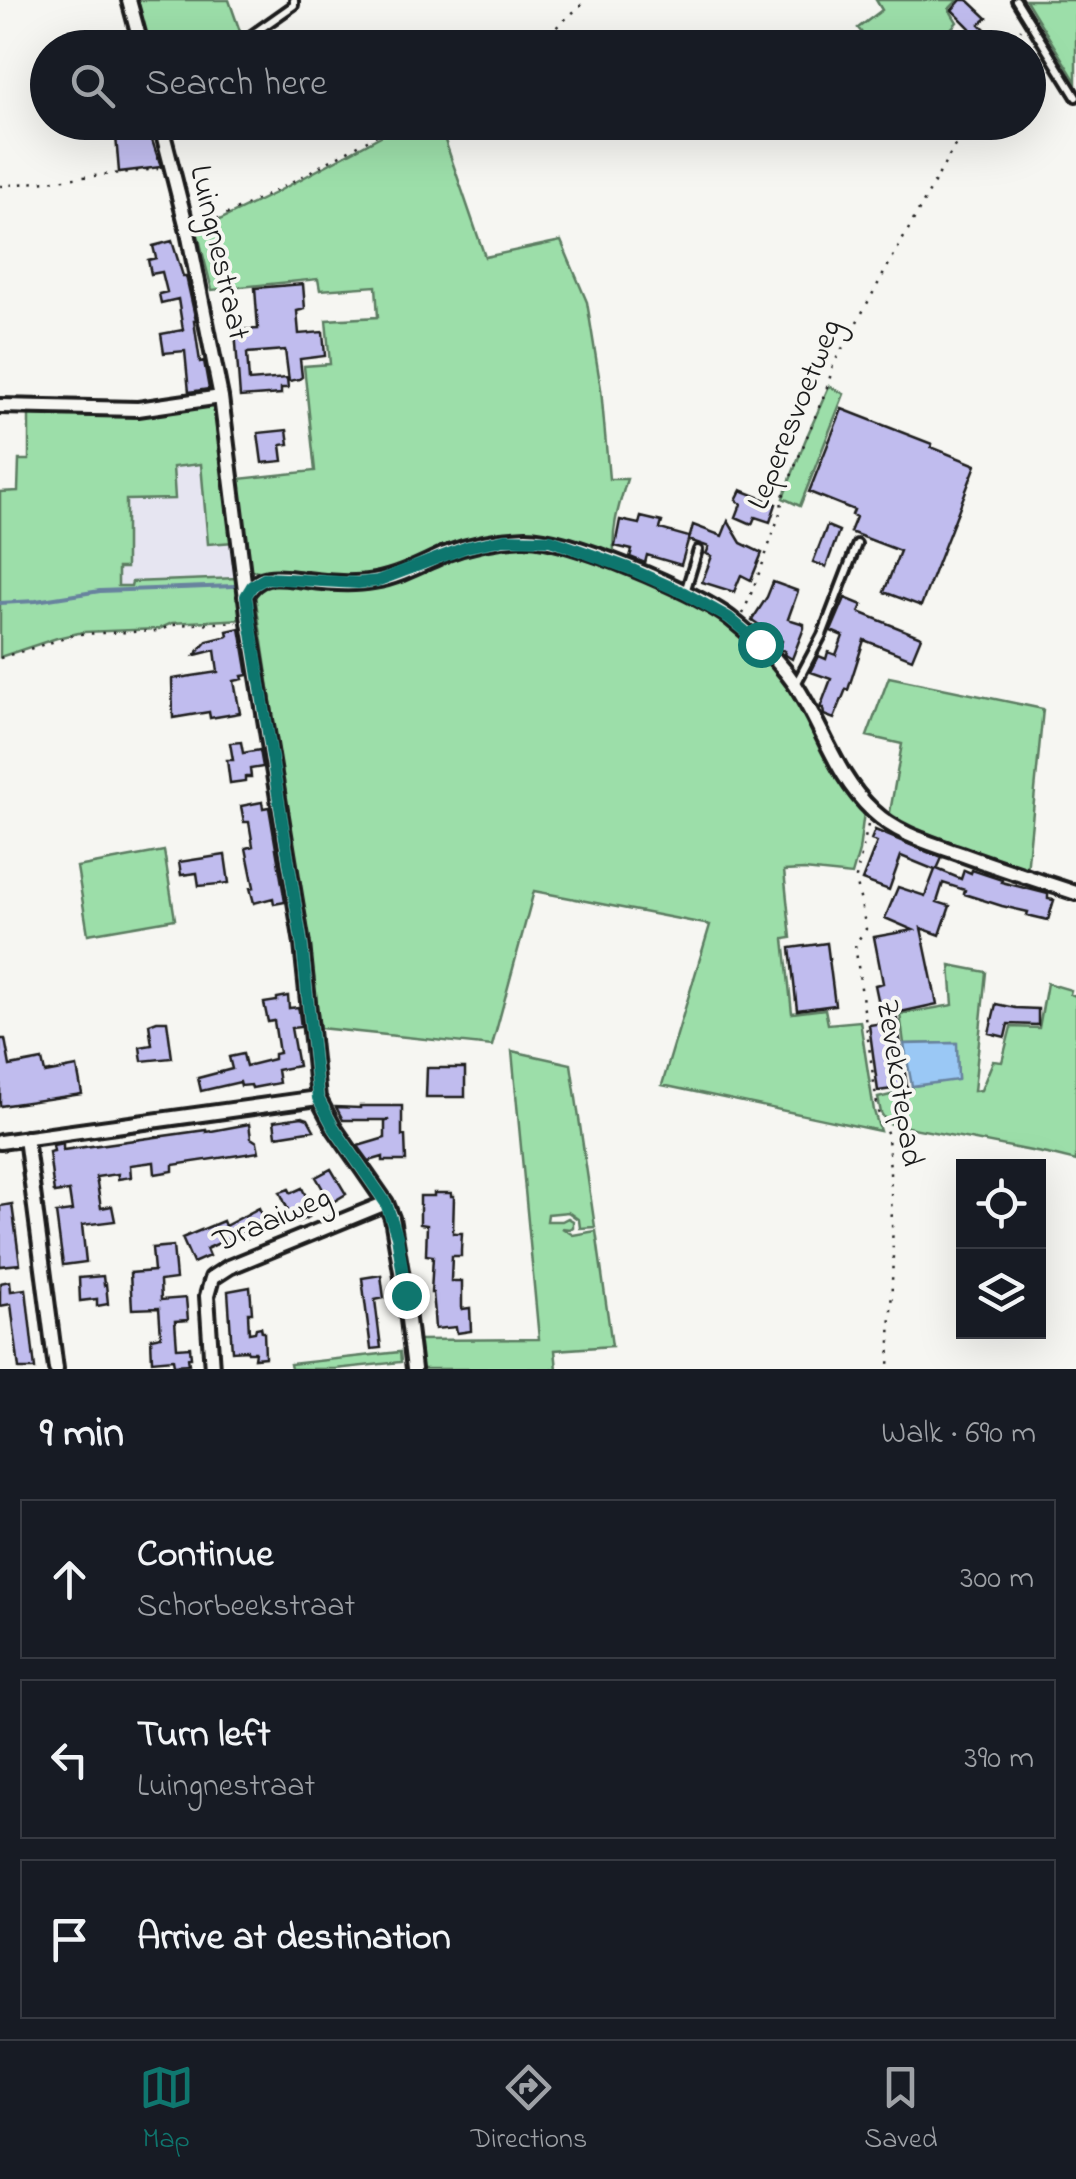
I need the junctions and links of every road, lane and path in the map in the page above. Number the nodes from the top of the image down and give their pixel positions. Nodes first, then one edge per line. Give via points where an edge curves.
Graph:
1 (129, 0) edge
2 (294, 0) edge
3 (587, 0) edge
4 (1016, 0) edge
5 (1029, 22) junction
6 (137, 30) edge
7 (259, 30) edge
8 (553, 30) edge
9 (1020, 30) edge
10 (1034, 30) edge
11 (1046, 49) edge
12 (1076, 97) edge
13 (164, 140) edge
14 (367, 140) edge
15 (958, 140) edge
16 (170, 168) junction
17 (0, 186) edge
18 (188, 232) junction
19 (221, 397) junction
20 (0, 406) edge
21 (856, 544) dead end
22 (698, 550) dead end
23 (684, 593) junction
24 (246, 596) junction
25 (248, 622) junction
26 (736, 625) junction
27 (0, 658) edge
28 (795, 685) junction
29 (872, 810) junction
30 (1076, 892) edge
31 (318, 1098) junction
32 (26, 1138) junction
33 (0, 1142) edge
34 (386, 1203) junction
35 (56, 1369) edge
36 (212, 1369) edge
37 (414, 1369) edge
38 (889, 1369) edge

1 - 6 street
2 - 7 lane
3 - 8 path
4 - 5 lane
5 - 9 path
5 - 10 lane
11 - 12 lane
13 - 16 street, Luingnestraat
14 - 18 path
15 - 26 path, Leperesvoetweg via 834,364
16 - 17 path
16 - 18 street, Luingnestraat
18 - 19 street, Luingnestraat
19 - 20 street via 138,409
19 - 24 street, Luingnestraat
21 - 28 lane
22 - 23 lane
23 - 24 street via 573,547 532,538 467,547 377,581 266,578
23 - 26 street
24 - 25 street, Luingnestraat
25 - 27 path via 78,634
25 - 31 street, Luingnestraat via 302,944
26 - 28 street
28 - 29 street via 847,782
29 - 30 street via 905,833
29 - 38 path, Zevekotepad via 856,878 866,929 856,944 878,1112 888,1135
31 - 32 street
31 - 34 street, Luingnestraat
32 - 33 street
32 - 35 street
34 - 36 street, Draaiweg via 212,1278
34 - 37 street, Luingnestraat via 397,1236

